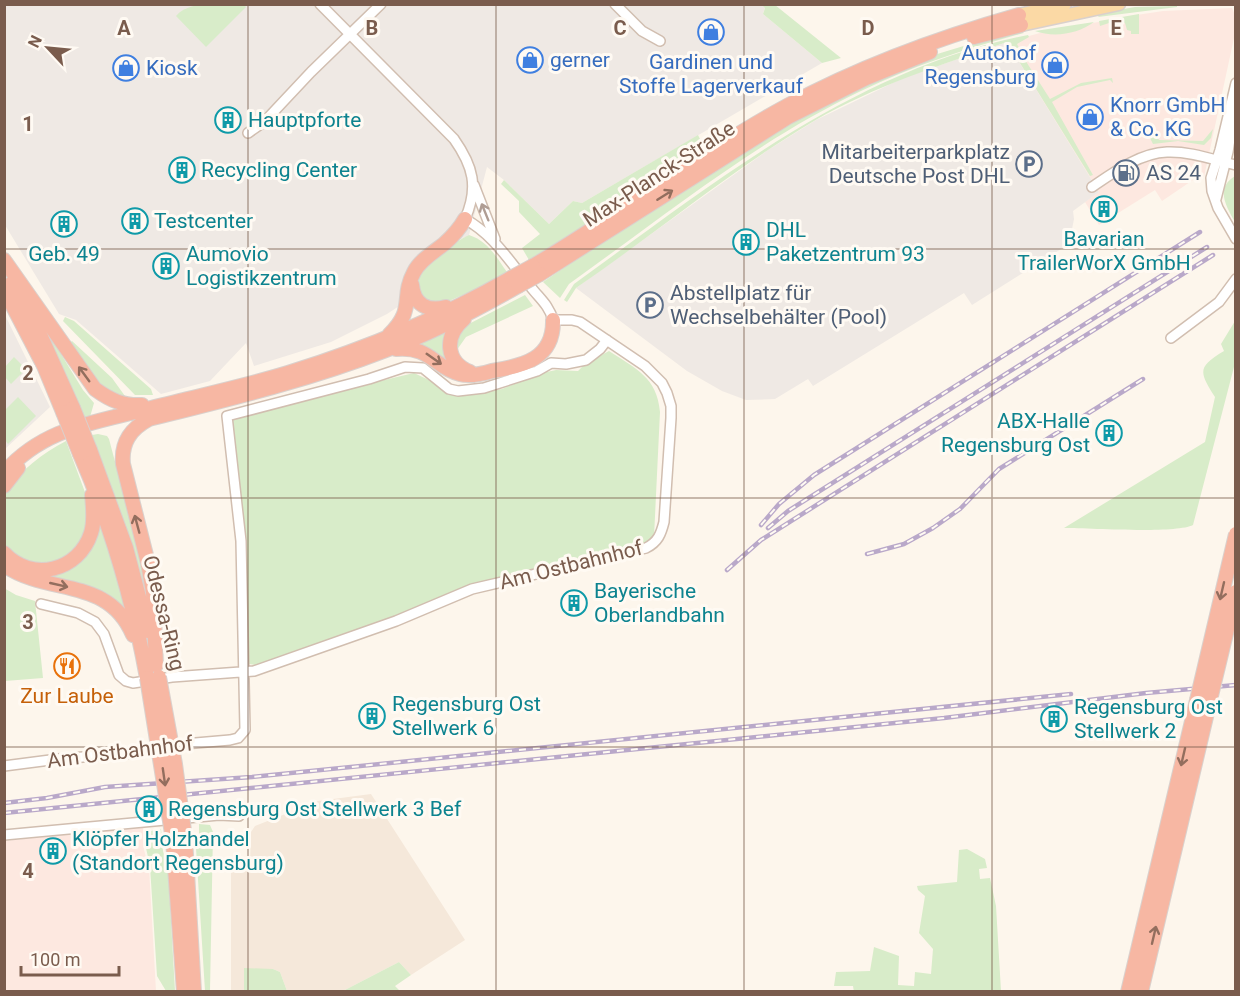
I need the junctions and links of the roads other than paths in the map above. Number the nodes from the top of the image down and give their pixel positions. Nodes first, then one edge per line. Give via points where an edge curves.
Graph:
1 (320, 4) edge
2 (381, 4) edge
3 (615, 4) edge
4 (1065, 4) edge
5 (1119, 4) edge
6 (1020, 20) junction
7 (350, 33) junction
8 (660, 41) dead end
9 (1236, 83) edge
10 (1236, 109) edge
11 (248, 133) dead end
12 (1221, 161) junction
13 (1236, 165) edge
14 (472, 180) junction
15 (1092, 186) dead end
16 (465, 219) junction
17 (1236, 239) edge
18 (497, 244) junction
19 (4, 260) edge
20 (4, 269) edge
21 (411, 277) junction
22 (1236, 279) edge
23 (4, 289) edge
24 (471, 306) junction
25 (553, 320) junction
26 (1171, 338) dead end
27 (607, 340) junction
28 (387, 344) junction
29 (478, 374) junction
30 (228, 399) junction
31 (177, 401) junction
32 (68, 410) junction
33 (85, 452) junction
34 (87, 469) junction
35 (4, 473) edge
36 (4, 486) edge
37 (1236, 534) edge
38 (4, 553) edge
39 (4, 565) edge
40 (1236, 592) edge
41 (41, 603) dead end
42 (152, 672) junction
43 (244, 672) junction
44 (1203, 700) junction
45 (4, 766) edge
46 (239, 816) dead end
47 (4, 835) edge
48 (179, 839) junction
49 (183, 992) edge
50 (194, 992) edge
51 (1128, 992) edge
52 (1141, 992) edge

1 - 7 street
2 - 7 street
3 - 8 street via 642,31
4 - 6 main road, Max-Planck-Straße
5 - 6 main road, Max-Planck-Straße
6 - 24 highway, Max-Planck-Straße, bridge via 964,31 826,86 737,136 537,270
7 - 11 street via 265,121
7 - 14 street via 454,138 465,154
9 - 12 street
10 - 12 street
12 - 13 street
12 - 15 street via 1179,152 1151,154
12 - 17 street via 1211,178 1212,191
14 - 16 street
18 -> 14 street
16 - 18 street
16 - 21 highway
18 - 25 street via 547,304
31 -> 19 highway via 130,406 95,389
20 - 32 highway, Odessa-Ring via 41,337
21 - 24 highway via 416,300 430,309
21 - 28 highway via 405,315
22 - 26 street via 1219,302
23 - 32 highway, Odessa-Ring
24 - 28 highway, Max-Planck-Straße
24 - 29 highway via 453,331 449,347 456,364
25 - 27 street, Am Ostbahnhof via 580,322
25 - 29 highway via 552,336 536,358
27 - 43 street, Am Ostbahnhof via 586,360 551,363 484,388 449,389 423,368 405,368 227,416 241,541
27 - 43 street, Am Ostbahnhof via 653,374 669,399 664,522 655,542 646,548 472,589 396,621
28 -> 29 highway via 417,350 458,374
28 - 30 highway, Max-Planck-Straße via 332,370
28 - 31 highway, Max-Planck-Straße
30 - 36 highway via 126,420 63,439 27,460
42 -> 30 highway via 153,591 126,481 123,449 132,430 149,420
31 - 35 highway via 60,432 22,455
32 - 33 highway, Odessa-Ring, bridge
33 - 34 highway, Odessa-Ring
33 - 42 highway, Odessa-Ring via 126,548
34 - 38 highway via 93,519 83,550 63,566 41,571 18,565
34 - 42 highway, Odessa-Ring
37 -> 44 highway, bridge
39 -> 42 highway via 33,579 88,592 108,602 130,629
40 - 44 highway, bridge
41 - 43 street, Am Ostbahnhof via 95,622 104,634 114,668 126,681
42 - 48 highway, Odessa-Ring, bridge
43 - 45 street, Am Ostbahnhof via 247,725 238,738
44 -> 51 highway
52 -> 44 highway
46 - 47 street
48 - 49 highway, Odessa-Ring
48 - 50 highway, Odessa-Ring

